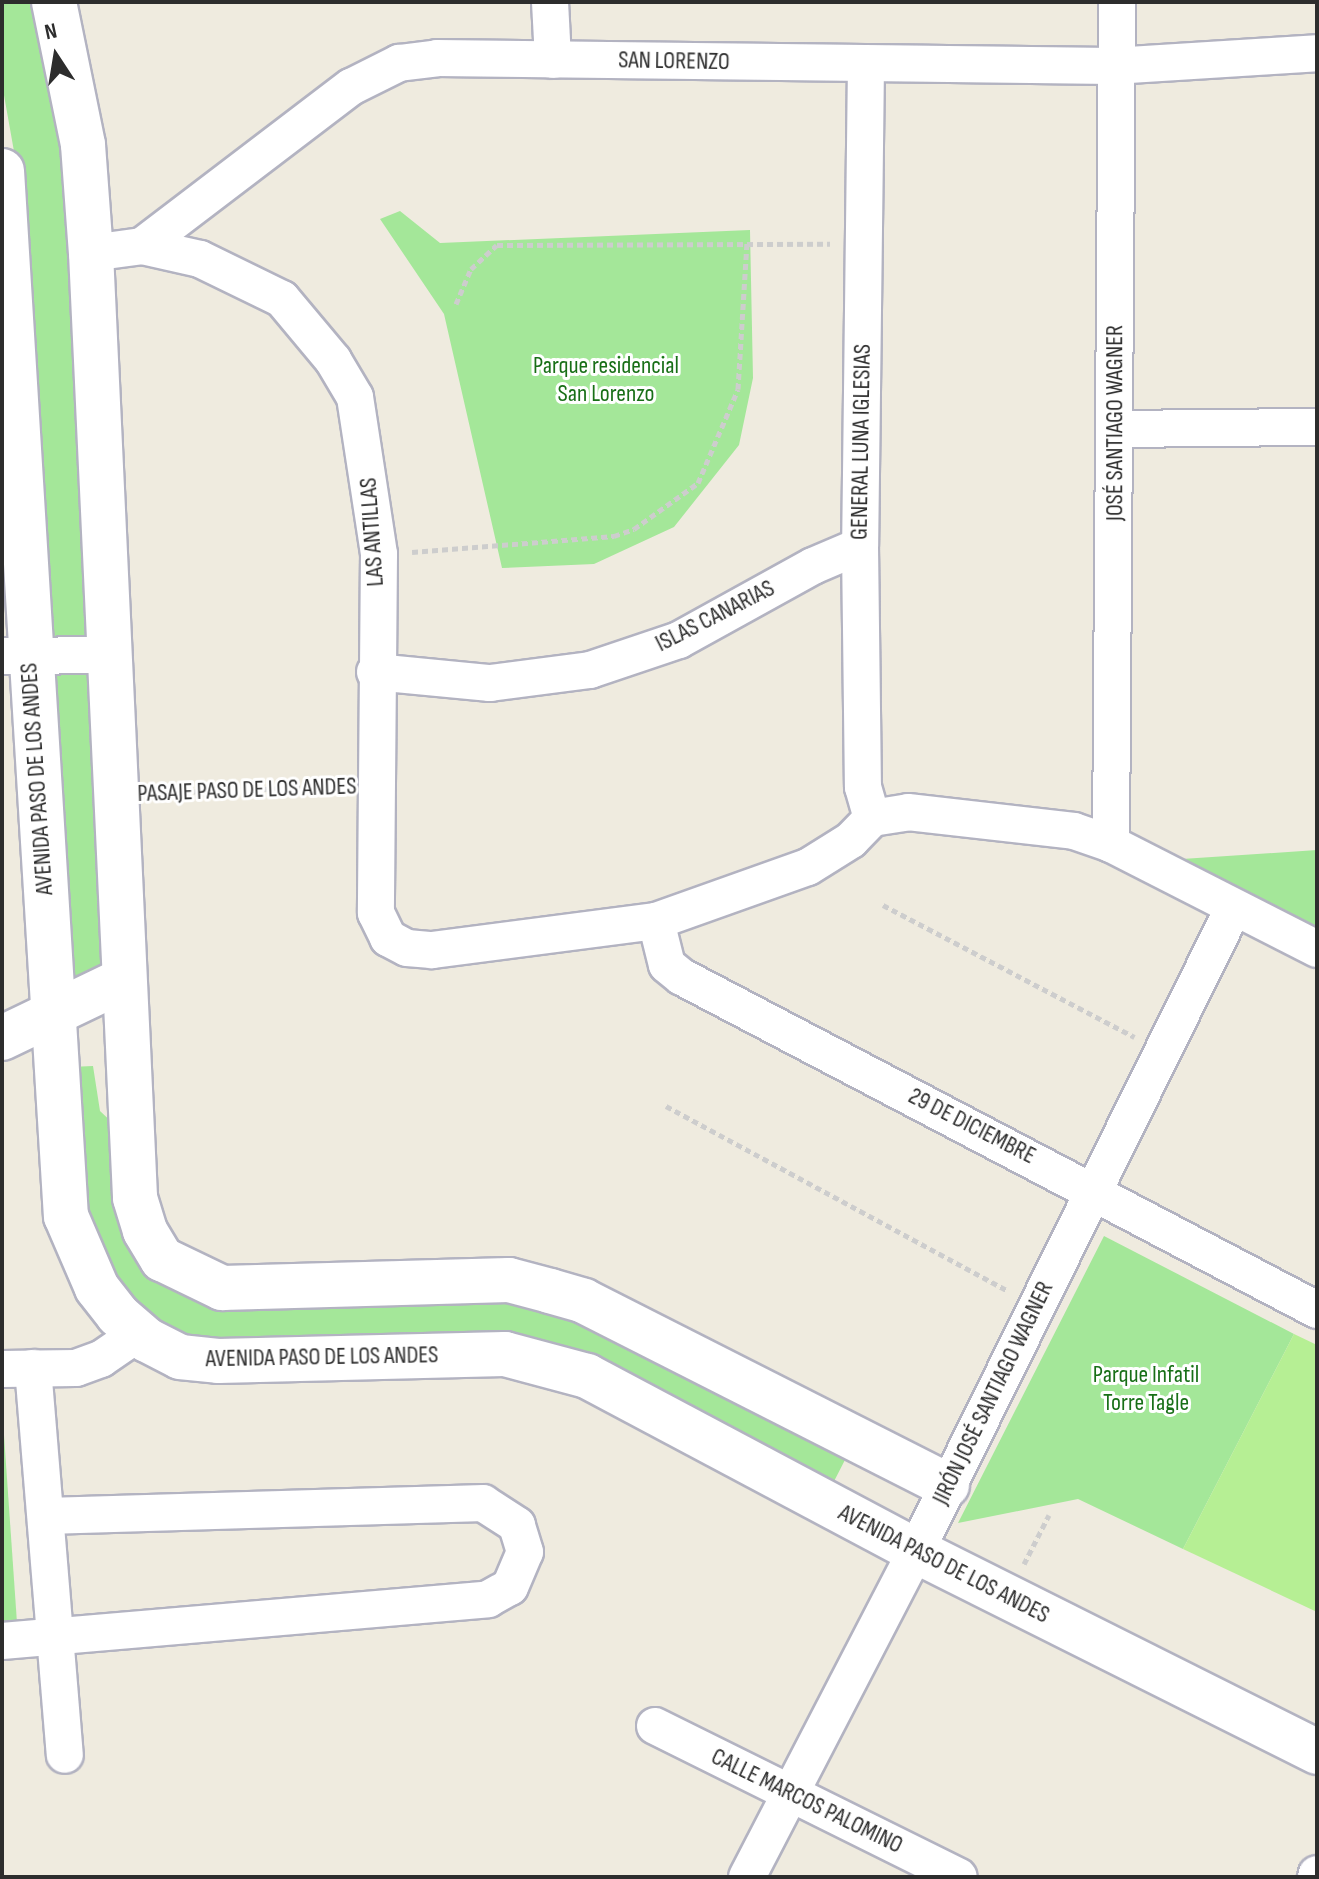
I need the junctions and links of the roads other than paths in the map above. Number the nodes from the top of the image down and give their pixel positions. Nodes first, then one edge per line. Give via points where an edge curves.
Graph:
1 (54, 2) edge
2 (550, 2) edge
3 (1117, 2) edge
4 (1317, 53) edge
5 (553, 60) junction
6 (866, 64) junction
7 (1113, 66) junction
8 (2, 171) edge
9 (142, 246) junction
10 (91, 253) junction
11 (9, 424) edge
12 (1317, 427) edge
13 (1116, 429) junction
14 (860, 546) junction
15 (108, 655) junction
16 (16, 656) edge
17 (375, 672) junction
18 (872, 818) junction
19 (1111, 844) junction
20 (1234, 907) junction
21 (656, 921) junction
22 (1317, 949) edge
23 (121, 981) junction
24 (52, 1013) junction
25 (2, 1038) edge
26 (1092, 1189) junction
27 (1317, 1310) edge
28 (139, 1333) junction
29 (17, 1369) edge
30 (947, 1485) junction
31 (47, 1516) junction
32 (916, 1551) junction
33 (55, 1634) junction
34 (2, 1641) edge
35 (655, 1726) dead end
36 (1317, 1752) edge
37 (65, 1755) dead end
38 (790, 1792) junction
39 (747, 1877) edge
40 (959, 1877) edge

1 - 10 street via 83,145
2 - 5 street
3 - 7 street, JOSÉ SANTIAGO WAGNER
4 - 7 street, SAN LORENZO
5 - 6 street, SAN LORENZO
5 - 9 street, SAN LORENZO via 437,58 373,73
6 - 7 street, SAN LORENZO
6 - 14 street, GENERAL LUNA IGLESIAS
7 - 13 street, JOSÉ SANTIAGO WAGNER
8 - 11 street, AVENIDA PASO DE LOS ANDES
9 - 10 street, SAN LORENZO
9 - 17 street, LAS ANTILLAS via 200,259 282,299 355,397 379,554
10 - 15 street
11 - 16 street, AVENIDA PASO DE LOS ANDES
12 - 13 street
13 - 19 street, JOSÉ SANTIAGO WAGNER
14 - 17 street, ISLAS CANARIAS via 679,640 590,670 490,683
14 - 18 street, GENERAL LUNA IGLESIAS via 863,787
15 - 16 street
15 - 23 street
16 - 24 street, AVENIDA PASO DE LOS ANDES
17 - 21 street, LAS ANTILLAS via 381,785 376,913 388,938 407,948 432,950
18 - 19 street via 908,812 1074,831
18 - 21 street via 851,840 808,867
19 - 20 street
20 - 22 street
20 - 26 street, JIRÓN JOSÉ SANTIAGO WAGNER
21 - 26 street, 29 DE DICIEMBRE via 667,965 682,977
23 - 24 street
23 - 30 street via 135,1198 145,1231 162,1259 188,1276 222,1288 509,1280 550,1291 584,1301
24 - 25 street
24 - 28 street, AVENIDA PASO DE LOS ANDES via 66,1216 97,1288
26 - 27 street, 29 DE DICIEMBRE
26 - 30 street, JIRÓN JOSÉ SANTIAGO WAGNER
28 - 29 street via 101,1359 76,1368
28 - 32 street, AVENIDA PASO DE LOS ANDES via 180,1357 218,1361 505,1354 541,1360 587,1376
29 - 31 street
30 - 32 street, JIRÓN JOSÉ SANTIAGO WAGNER
31 - 33 street
31 - 33 street via 483,1503 497,1507 517,1525 525,1552 510,1587 488,1599
32 - 36 street, AVENIDA PASO DE LOS ANDES
32 - 38 street, JIRÓN JOSÉ SANTIAGO WAGNER
33 - 34 street
33 - 37 street
35 - 38 street, CALLE MARCOS PALOMINO
38 - 39 street, JIRÓN JOSÉ SANTIAGO WAGNER
38 - 40 street, CALLE MARCOS PALOMINO

